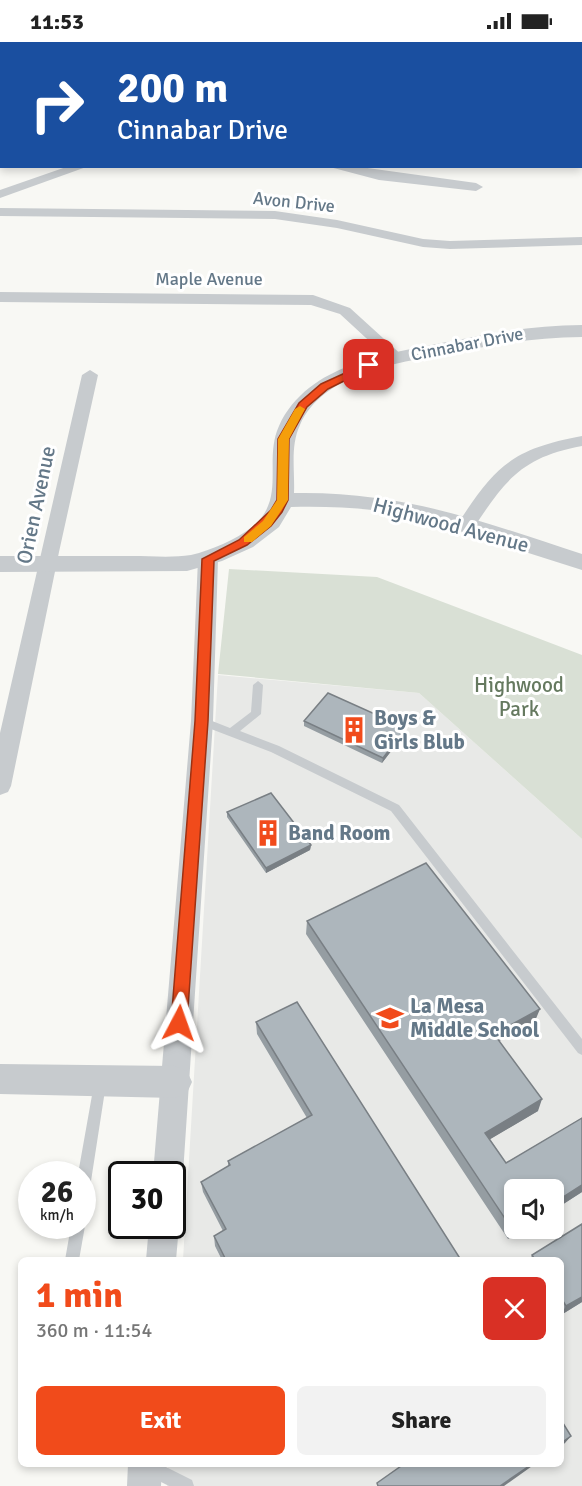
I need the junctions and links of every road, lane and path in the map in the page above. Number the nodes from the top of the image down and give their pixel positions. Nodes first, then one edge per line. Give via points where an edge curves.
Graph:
1 (77, 168) edge
2 (342, 168) edge
3 (476, 186) dead end
4 (0, 194) edge
5 (0, 212) edge
6 (582, 241) edge
7 (0, 297) edge
8 (582, 331) edge
9 (397, 358) junction
10 (90, 375) dead end
11 (582, 441) edge
12 (283, 500) junction
13 (466, 525) junction
14 (208, 559) junction
15 (582, 562) edge
16 (0, 564) edge
17 (47, 565) junction
18 (258, 685) dead end
19 (202, 721) junction
20 (232, 732) junction
21 (0, 786) edge
22 (582, 1049) edge
23 (0, 1079) edge
24 (100, 1081) junction
25 (175, 1082) junction
26 (87, 1161) edge
27 (169, 1161) edge
28 (76, 1239) edge
29 (163, 1239) edge
30 (73, 1257) edge
31 (161, 1257) edge
32 (145, 1472) edge
33 (186, 1486) edge

1 - 4 street
2 - 3 street
5 - 6 street, Avon Drive via 276,215 423,243
7 - 9 street, Maple Avenue via 312,300 345,311
8 - 9 street, Cinnabar Drive via 524,332
9 - 12 street, Cinnabar Drive via 339,378 303,405 284,439
10 - 17 street, Orien Avenue
11 - 13 street via 539,451 506,470 490,486
12 - 13 street, Highwood Avenue via 352,500
12 - 14 street via 256,534
13 - 15 street, Highwood Avenue
14 - 17 street via 187,563
14 - 19 street
16 - 17 street
17 - 21 street, Orien Avenue
18 - 20 lane via 256,714
19 - 20 lane
19 - 25 street
20 - 22 lane via 395,808
23 - 24 street
24 - 25 street
24 - 26 lane
25 - 27 street
28 - 30 lane
29 - 31 street
32 - 33 lane

